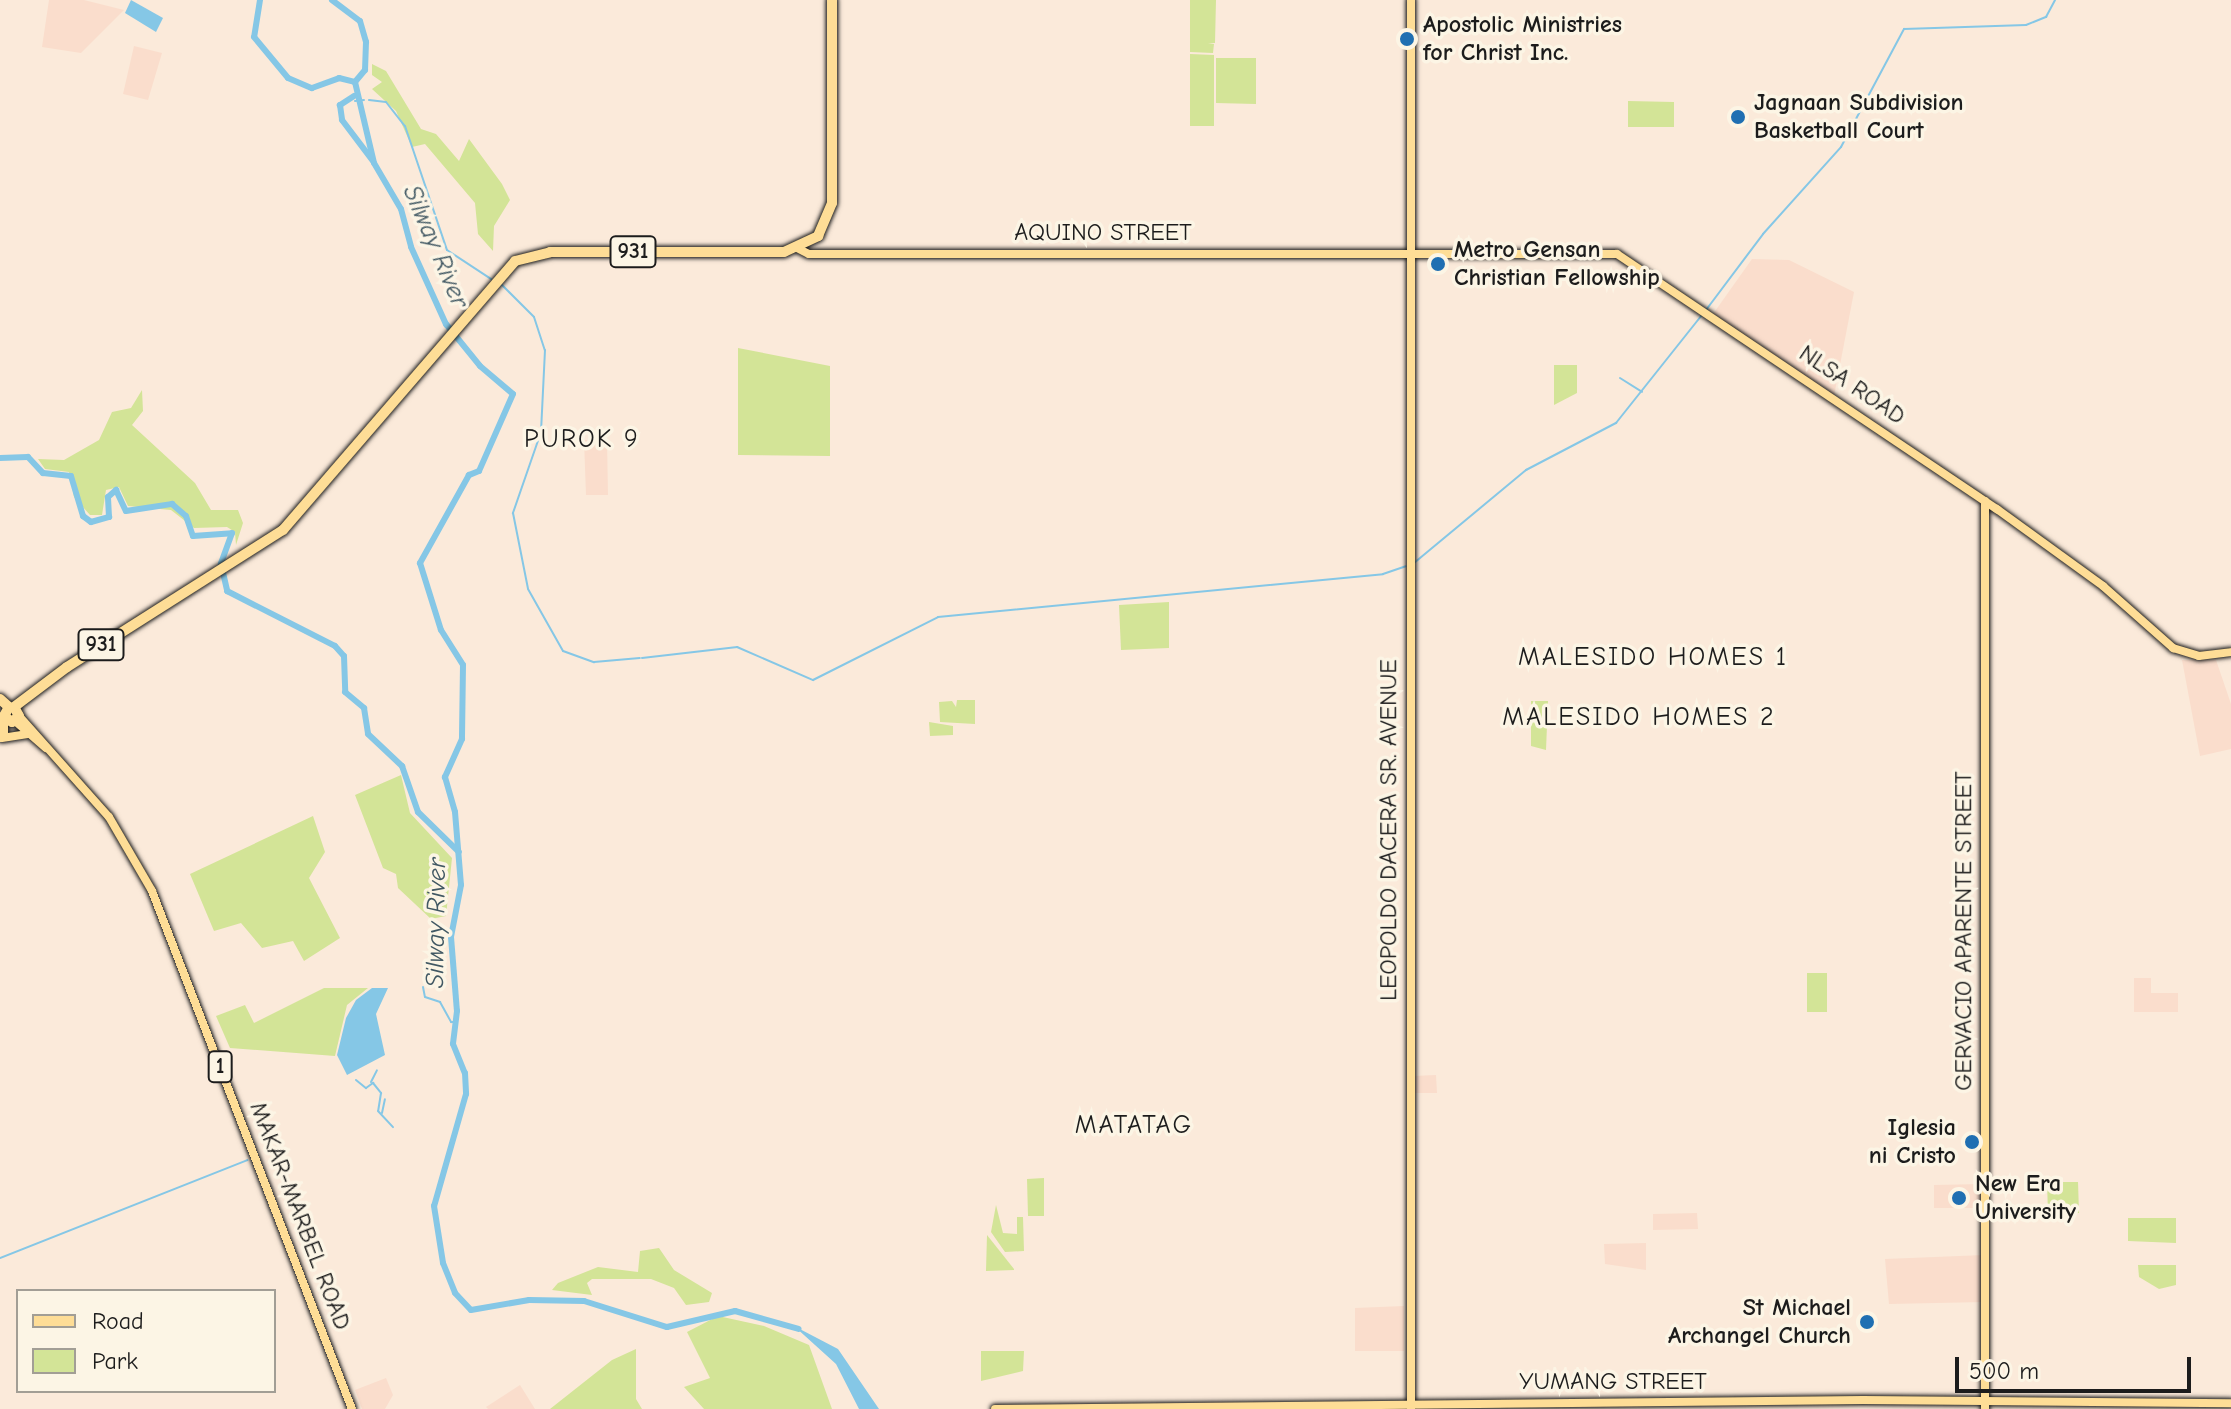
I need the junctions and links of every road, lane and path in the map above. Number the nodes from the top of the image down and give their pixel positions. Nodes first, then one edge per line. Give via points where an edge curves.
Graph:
1 (832, 0) edge
2 (1411, 0) edge
3 (797, 248) junction
4 (1411, 252) junction
5 (1985, 501) junction
6 (2231, 652) edge
7 (0, 699) edge
8 (10, 714) edge
9 (28, 734) junction
10 (2, 738) edge
11 (47, 748) junction
12 (2231, 1403) edge
13 (1985, 1405) edge
14 (1411, 1406) edge
15 (352, 1409) edge
16 (995, 1409) edge

1 - 3 highway via 831,211 823,231
2 - 4 main road, LEOPOLDO DACERA SR. AVENUE
3 - 4 main road, AQUINO STREET via 809,254
3 - 8 highway, 931 via 531,254 515,261 426,357 291,523 46,681
4 - 5 main road, NLSA ROAD via 1617,254
4 - 14 main road, LEOPOLDO DACERA SR. AVENUE
5 - 6 main road, NLSA ROAD via 2103,586 2173,648 2199,656
5 - 13 main road, GERVACIO APARENTE STREET
7 - 8 highway, 1
8 - 9 main road, MAKAR-MARBEL ROAD / 1
8 - 10 main road
8 - 11 main road, MAKAR-MARBEL ROAD / 1
9 - 10 main road
9 - 11 main road, MAKAR-MARBEL ROAD / 1
11 - 15 main road, MAKAR-MARBEL ROAD / 1 via 109,817 152,891
12 - 13 main road, YUMANG STREET
13 - 14 main road, YUMANG STREET
14 - 16 main road, YUMANG STREET

